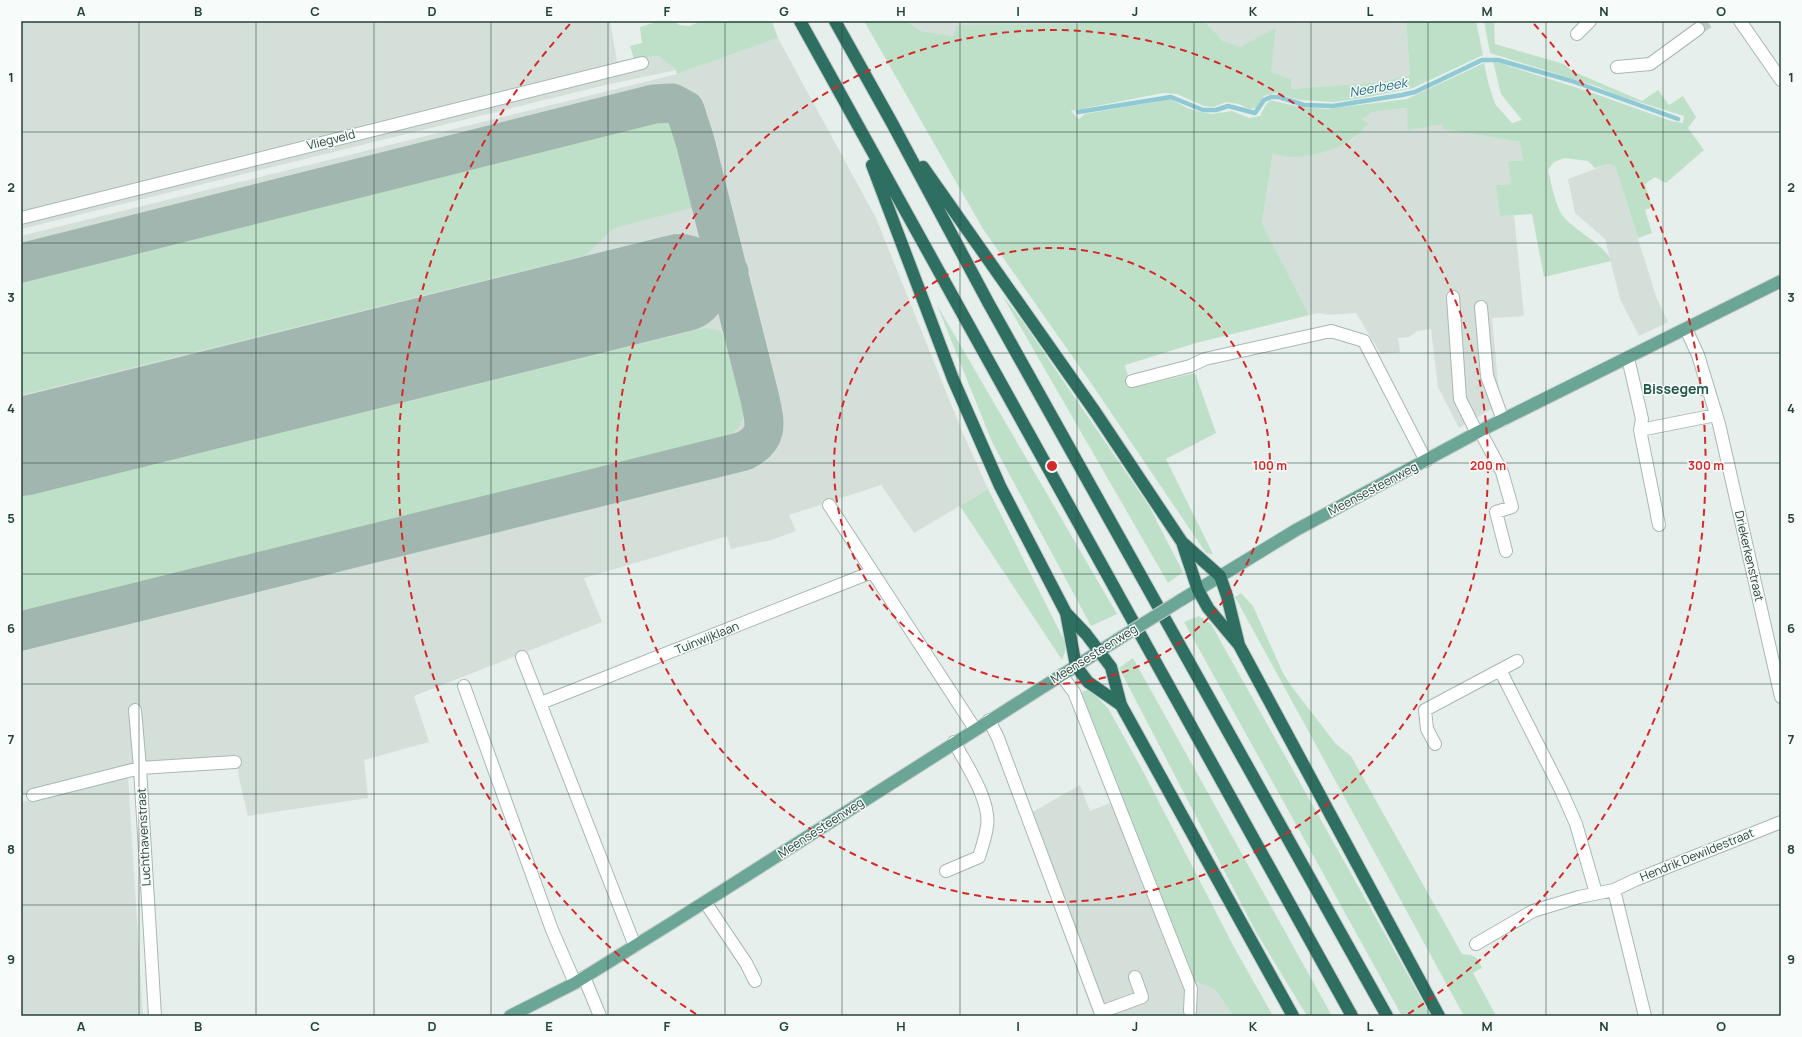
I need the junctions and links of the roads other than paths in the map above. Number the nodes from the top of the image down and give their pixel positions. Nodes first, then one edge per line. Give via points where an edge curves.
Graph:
1 (800, 21) edge
2 (835, 21) edge
3 (1590, 21) edge
4 (1740, 21) edge
5 (1698, 29) tunnel mouth
6 (1576, 34) dead end
7 (642, 63) dead end
8 (1617, 66) dead end
9 (1781, 80) edge
10 (892, 123) junction
11 (858, 126) junction
12 (21, 218) edge
13 (1781, 281) edge
14 (1453, 297) dead end
15 (1481, 307) dead end
16 (1686, 330) junction
17 (1628, 358) junction
18 (1132, 381) dead end
19 (1716, 415) junction
20 (1503, 420) junction
21 (1640, 430) junction
22 (1478, 432) junction
23 (1426, 460) junction
24 (829, 505) dead end
25 (1659, 524) dead end
26 (1182, 542) junction
27 (1506, 551) dead end
28 (872, 572) junction
29 (1220, 576) junction
30 (1198, 590) junction
31 (1066, 613) junction
32 (1239, 645) junction
33 (1099, 651) junction
34 (522, 656) dead end
35 (1517, 661) dead end
36 (1076, 666) junction
37 (1500, 670) junction
38 (1061, 674) junction
39 (464, 686) dead end
40 (1781, 697) edge
41 (541, 703) junction
42 (1121, 705) junction
43 (135, 710) dead end
44 (989, 720) junction
45 (975, 729) junction
46 (954, 742) junction
47 (1435, 744) dead end
48 (235, 762) dead end
49 (140, 768) junction
50 (32, 795) dead end
51 (1781, 822) edge
52 (946, 871) dead end
53 (1614, 890) junction
54 (1596, 894) junction
55 (705, 902) junction
56 (1476, 944) dead end
57 (635, 946) junction
58 (1135, 977) dead end
59 (579, 980) junction
60 (755, 981) dead end
61 (1190, 1011) dead end
62 (1102, 1014) edge
63 (155, 1016) edge
64 (510, 1016) edge
65 (600, 1016) edge
66 (1293, 1016) edge
67 (1352, 1016) edge
68 (1387, 1016) edge
69 (1439, 1016) edge
70 (1645, 1016) edge

1 - 11 highway
2 - 10 highway
3 - 6 street
4 - 9 street
5 - 8 street via 1650,64
7 - 12 street, Vliegveld
10 - 26 highway via 1096,413
10 - 68 highway via 989,304
11 - 31 highway via 953,379 1000,486
11 - 67 highway
13 - 16 main road
14 - 22 street via 1460,399
15 - 20 street via 1487,376
16 - 17 main road, Meensesteenweg
16 - 19 street, Driekerkenstraat via 1698,355
17 - 20 main road, Meensesteenweg
17 - 21 street via 1642,419
18 - 23 street via 1190,366 1205,359 1330,331 1364,341
19 - 21 street
19 - 40 street, Driekerkenstraat
20 - 22 main road, Meensesteenweg
21 - 25 street
22 - 23 main road, Meensesteenweg
22 - 27 street via 1502,472 1512,507 1496,512
23 - 29 main road, Meensesteenweg via 1296,530
24 - 28 street
26 - 29 highway
26 - 30 highway
28 - 41 street, Tuinwijklaan
28 - 45 street
29 - 30 main road, Meensesteenweg
29 - 32 highway
30 - 32 highway via 1211,611
30 - 33 main road, Meensesteenweg, bridge
31 - 33 highway
31 - 36 highway
32 - 69 highway
33 - 36 main road, Meensesteenweg
33 - 42 highway via 1111,667
34 - 41 street
35 - 37 street
36 - 38 main road, Meensesteenweg
36 - 42 highway via 1088,682
37 - 47 street via 1425,710 1426,729
37 - 54 street via 1576,824
38 - 44 main road, Meensesteenweg
38 - 61 street via 1074,692 1191,989
39 - 59 street via 552,930
41 - 57 street
42 - 66 highway
43 - 49 street, Luchthavenstraat
44 - 45 main road, Meensesteenweg
44 - 62 street
45 - 46 main road, Meensesteenweg
46 - 52 street via 977,784 987,816 987,826 979,857
46 - 55 main road, Meensesteenweg
48 - 49 street
49 - 50 street
49 - 63 street, Luchthavenstraat
51 - 53 street, Hendrik Dewildestraat
53 - 54 street, Hendrik Dewildestraat
53 - 70 street
54 - 56 street, Hendrik Dewildestraat via 1533,911
55 - 57 main road, Meensesteenweg
55 - 60 street via 746,963
57 - 59 main road, Meensesteenweg
58 - 62 street via 1142,997
59 - 64 main road, Meensesteenweg
59 - 65 street

